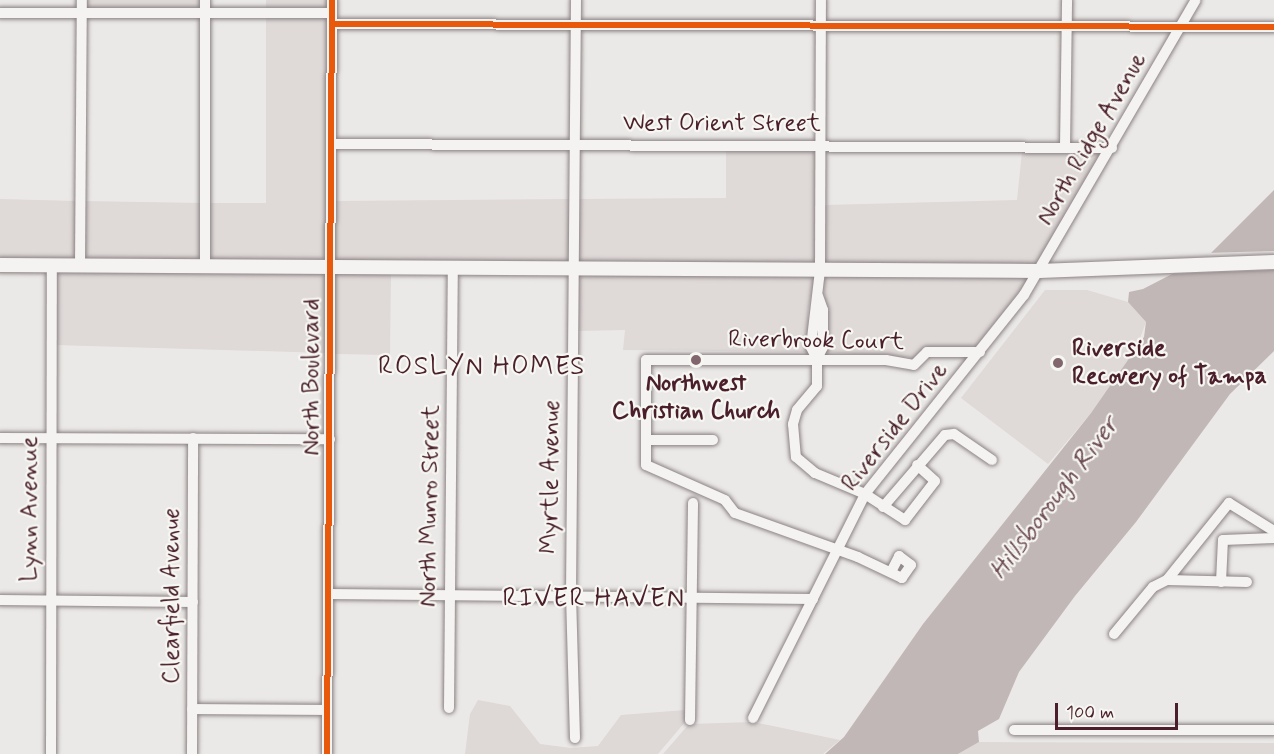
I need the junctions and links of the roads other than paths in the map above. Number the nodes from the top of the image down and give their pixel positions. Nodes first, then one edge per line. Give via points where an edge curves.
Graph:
1 (82, 0) edge
2 (205, 0) edge
3 (332, 0) edge
4 (576, 0) edge
5 (821, 0) edge
6 (1067, 0) edge
7 (1196, 0) edge
8 (0, 13) edge
9 (82, 14) junction
10 (205, 14) junction
11 (332, 18) junction
12 (576, 26) junction
13 (821, 26) junction
14 (1067, 27) junction
15 (1274, 27) edge
16 (1180, 28) junction
17 (332, 144) junction
18 (576, 144) junction
19 (820, 146) junction
20 (1065, 148) junction
21 (1112, 148) junction
22 (1274, 262) edge
23 (0, 265) edge
24 (52, 265) junction
25 (80, 265) junction
26 (205, 266) junction
27 (453, 268) junction
28 (331, 269) junction
29 (574, 269) junction
30 (819, 270) junction
31 (1039, 271) junction
32 (980, 352) junction
33 (818, 359) junction
34 (0, 438) edge
35 (51, 438) junction
36 (193, 438) junction
37 (330, 439) junction
38 (646, 440) junction
39 (713, 440) dead end
40 (992, 460) dead end
41 (917, 465) junction
42 (865, 494) junction
43 (693, 504) dead end
44 (883, 507) junction
45 (1274, 531) edge
46 (1274, 538) edge
47 (839, 550) junction
48 (891, 572) dead end
49 (1167, 580) junction
50 (1221, 582) junction
51 (1247, 582) dead end
52 (328, 594) junction
53 (450, 594) junction
54 (571, 596) junction
55 (692, 597) junction
56 (813, 599) junction
57 (0, 600) edge
58 (51, 600) junction
59 (193, 602) junction
60 (1114, 634) dead end
61 (449, 708) dead end
62 (192, 709) junction
63 (327, 710) junction
64 (753, 718) dead end
65 (690, 720) dead end
66 (1014, 730) dead end
67 (1274, 730) edge
68 (575, 738) dead end
69 (51, 754) edge
70 (192, 754) edge
71 (327, 754) edge

1 - 9 street
2 - 10 street
3 - 11 street, North Boulevard
4 - 12 street, Myrtle Avenue
5 - 13 street
6 - 14 street
7 - 16 street, North Ridge Avenue
8 - 9 street
9 - 10 street
9 - 25 street
10 - 11 street
10 - 26 street
11 - 12 street
11 - 17 street, North Boulevard
12 - 13 street
12 - 18 street, Myrtle Avenue
13 - 14 street
13 - 19 street
14 - 16 street
14 - 20 street
15 - 16 street
16 - 21 street, North Ridge Avenue
17 - 18 street, West Orient Street
17 - 28 street, North Boulevard
18 - 19 street, West Orient Street
18 - 29 street, Myrtle Avenue
19 - 20 street, West Orient Street
19 - 30 street
20 - 21 street, West Orient Street
21 - 31 street, North Ridge Avenue
22 - 31 main road
23 - 24 main road
24 - 25 main road
24 - 35 street, Lynn Avenue
25 - 26 main road
26 - 28 main road
27 - 28 main road
27 - 29 main road
27 - 53 street, North Munro Street
28 - 37 street, North Boulevard
29 - 30 main road
29 - 54 street, Myrtle Avenue
30 - 31 main road
30 - 33 street via 823,347
31 - 32 street, Riverside Drive
32 - 33 street, Riverbrook Court via 927,352 914,365
32 - 42 street, Riverside Drive
33 - 38 street, Riverbrook Court via 646,360
33 - 42 street via 817,386 797,410 793,424 796,457 815,473
34 - 35 street
35 - 36 street
35 - 58 street, Lynn Avenue
36 - 37 street
36 - 59 street, Clearfield Avenue
37 - 52 street, North Boulevard
38 - 39 street
38 - 47 street via 646,465 724,500 735,513
40 - 41 street via 954,434 945,435
41 - 44 street
41 - 44 street via 935,481 905,520
42 - 44 street
42 - 47 street, Riverside Drive
43 - 55 street
45 - 49 street via 1229,502
46 - 50 street via 1223,540
47 - 48 street
47 - 56 street, Riverside Drive
49 - 50 street
49 - 60 street via 1153,587
50 - 51 street
52 - 53 street
52 - 63 street, North Boulevard
53 - 54 street
53 - 61 street, North Munro Street
54 - 55 street
54 - 68 street, Myrtle Avenue
55 - 56 street
55 - 65 street
56 - 64 street, Riverside Drive
57 - 58 street
58 - 59 street
58 - 69 street, Lynn Avenue
59 - 62 street, Clearfield Avenue
62 - 63 street
62 - 70 street, Clearfield Avenue
63 - 71 street, North Boulevard
66 - 67 street

